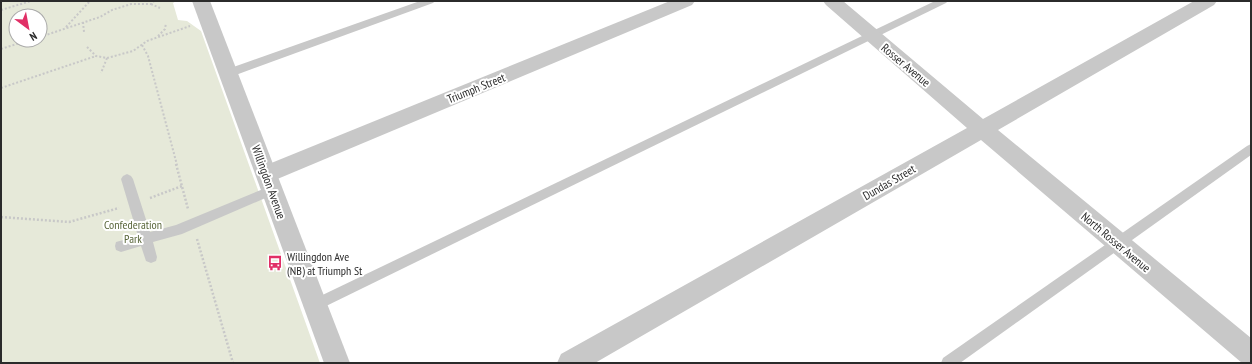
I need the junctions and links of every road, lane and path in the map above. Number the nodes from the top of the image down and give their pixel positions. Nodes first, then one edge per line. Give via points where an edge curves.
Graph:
1 (31, 1) edge
2 (90, 1) edge
3 (154, 1) edge
4 (430, 1) edge
5 (686, 1) edge
6 (832, 1) edge
7 (943, 1) edge
8 (1208, 1) edge
9 (151, 4) junction
10 (160, 8) dead end
11 (1, 10) edge
12 (205, 11) edge
13 (83, 22) junction
14 (166, 23) dead end
15 (65, 28) junction
16 (84, 32) dead end
17 (48, 34) edge
18 (871, 36) junction
19 (157, 37) junction
20 (142, 45) junction
21 (87, 47) dead end
22 (96, 56) junction
23 (107, 58) junction
24 (101, 73) dead end
25 (229, 73) junction
26 (1, 88) edge
27 (981, 129) junction
28 (1251, 150) edge
29 (127, 179) dead end
30 (270, 182) junction
31 (182, 186) junction
32 (134, 204) junction
33 (190, 215) dead end
34 (1, 217) edge
35 (196, 235) dead end
36 (146, 239) junction
37 (1117, 243) junction
38 (121, 246) dead end
39 (151, 257) dead end
40 (315, 305) junction
41 (1251, 354) edge
42 (233, 363) edge
43 (336, 363) edge
44 (570, 363) edge
45 (948, 363) edge

1 - 11 path
2 - 15 path
3 - 9 path
4 - 25 lane
5 - 30 street, Triumph Street
6 - 18 street, Rosser Avenue
7 - 18 lane
8 - 27 street, Dundas Street
9 - 10 path
9 - 13 path via 131,4
12 - 19 path
12 - 25 street, Willingdon Avenue
13 - 15 path
13 - 16 path
14 - 19 path via 165,29
15 - 17 path
18 - 27 street, Rosser Avenue
18 - 40 lane
19 - 20 path
20 - 23 path via 133,51
20 - 31 path via 148,56
21 - 22 path
22 - 23 path
22 - 26 path
23 - 24 path
25 - 30 street, Willingdon Avenue
27 - 37 street, North Rosser Avenue
27 - 44 street, Dundas Street
28 - 37 lane
29 - 32 lane
30 - 36 lane via 178,230
30 - 40 street, Willingdon Avenue
31 - 32 path
31 - 33 path
32 - 34 path via 69,222
32 - 36 lane
35 - 42 path
36 - 38 lane
36 - 39 lane
37 - 41 street, North Rosser Avenue
37 - 45 lane
40 - 43 street, Willingdon Avenue

